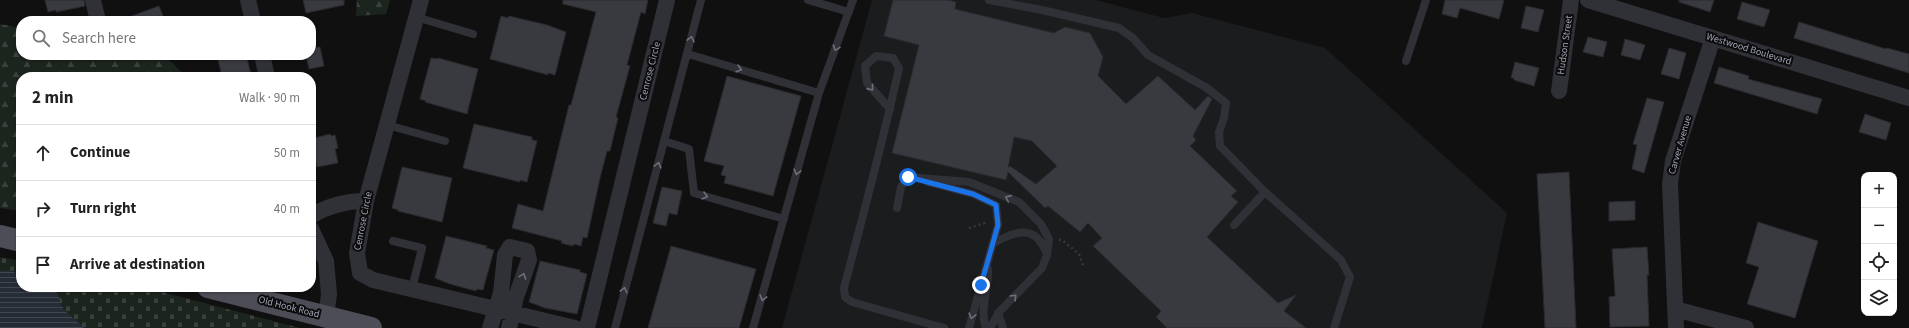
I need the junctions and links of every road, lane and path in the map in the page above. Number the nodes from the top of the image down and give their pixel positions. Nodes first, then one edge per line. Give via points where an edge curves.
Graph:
1 (93, 0) edge
2 (248, 0) edge
3 (421, 0) edge
4 (667, 0) edge
5 (701, 0) edge
6 (808, 0) edge
7 (853, 0) edge
8 (989, 0) edge
9 (1426, 0) edge
10 (1571, 0) edge
11 (1588, 0) edge
12 (849, 12) junction
13 (97, 16) edge
14 (252, 16) edge
15 (416, 17) junction
16 (473, 34) dead end
17 (1713, 38) junction
18 (688, 54) junction
19 (263, 60) edge
20 (1406, 61) dead end
21 (266, 72) edge
22 (1559, 91) dead end
23 (819, 92) junction
24 (1909, 98) edge
25 (890, 108) junction
26 (387, 125) junction
27 (445, 141) dead end
28 (664, 142) junction
29 (908, 177) junction
30 (1265, 192) junction
31 (366, 201) junction
32 (897, 208) dead end
33 (316, 213) edge
34 (784, 219) junction
35 (1234, 225) dead end
36 (0, 236) edge
37 (1049, 239) junction
38 (16, 240) edge
39 (316, 240) edge
40 (393, 241) dead end
41 (994, 243) junction
42 (1047, 255) junction
43 (988, 262) junction
44 (1084, 268) dead end
45 (412, 289) junction
46 (228, 292) edge
47 (496, 309) junction
48 (1675, 309) junction
49 (998, 313) junction
50 (326, 317) junction
51 (510, 320) edge
52 (371, 328) edge
53 (490, 328) edge
54 (575, 328) edge
55 (587, 328) edge
56 (615, 328) edge
57 (753, 328) edge
58 (944, 328) edge
59 (969, 328) edge
60 (986, 328) edge
61 (990, 328) edge
62 (1003, 328) edge
63 (1334, 328) edge
64 (1676, 328) edge
65 (1746, 328) edge

1 - 13 street
2 - 14 street
3 - 15 street, Cenrose Circle
4 - 55 street, Cenrose Circle
18 -> 5 lane
6 - 12 lane
7 - 12 lane
8 - 30 lane via 1119,28 1133,38 1148,55 1207,88 1226,104 1219,132 1220,146
9 - 20 lane
10 - 22 street, Hudson Street
11 - 17 street, Westwood Boulevard
12 -> 23 lane
15 - 16 lane
15 - 26 street, Cenrose Circle
17 - 24 street, Westwood Boulevard
17 - 48 street, Carver Avenue via 1673,161 1670,184
18 -> 23 lane
18 - 28 lane
19 - 21 street
23 -> 34 lane
25 -> 25 lane via 899,68 893,58 876,56 865,66 867,83
25 - 58 lane via 844,288 844,297 852,302
26 - 27 lane
26 - 31 street, Cenrose Circle
28 -> 34 lane via 689,149 694,193
56 -> 28 lane
29 - 32 lane via 901,187
37 -> 29 lane via 1041,224 1019,202 969,182
29 - 41 lane via 973,194 996,205 998,225
30 - 35 lane
30 - 63 lane via 1341,260 1350,277
31 - 33 street via 349,201
31 - 45 street, Cenrose Circle via 356,253 360,273 373,280
34 -> 57 lane
36 - 38 main road
37 - 42 lane
37 - 44 path via 1062,240 1079,254
39 - 50 street via 326,261 329,294
40 - 45 lane via 422,248
41 - 42 lane via 1020,232 1032,235 1042,242
41 - 43 lane
49 -> 42 lane via 1042,268
43 -> 59 lane
43 - 60 lane via 983,319
45 - 47 street, Cenrose Circle
46 - 50 main road, Old Hook Road
47 - 51 street, Cenrose Circle
51 -> 47 street via 529,260 527,251 510,247 505,254 501,293
47 - 53 street
48 - 64 street, Carver Avenue
48 - 65 street
49 - 61 lane
49 - 62 lane
50 - 52 main road, Old Hook Road
51 - 54 street, Cenrose Circle

